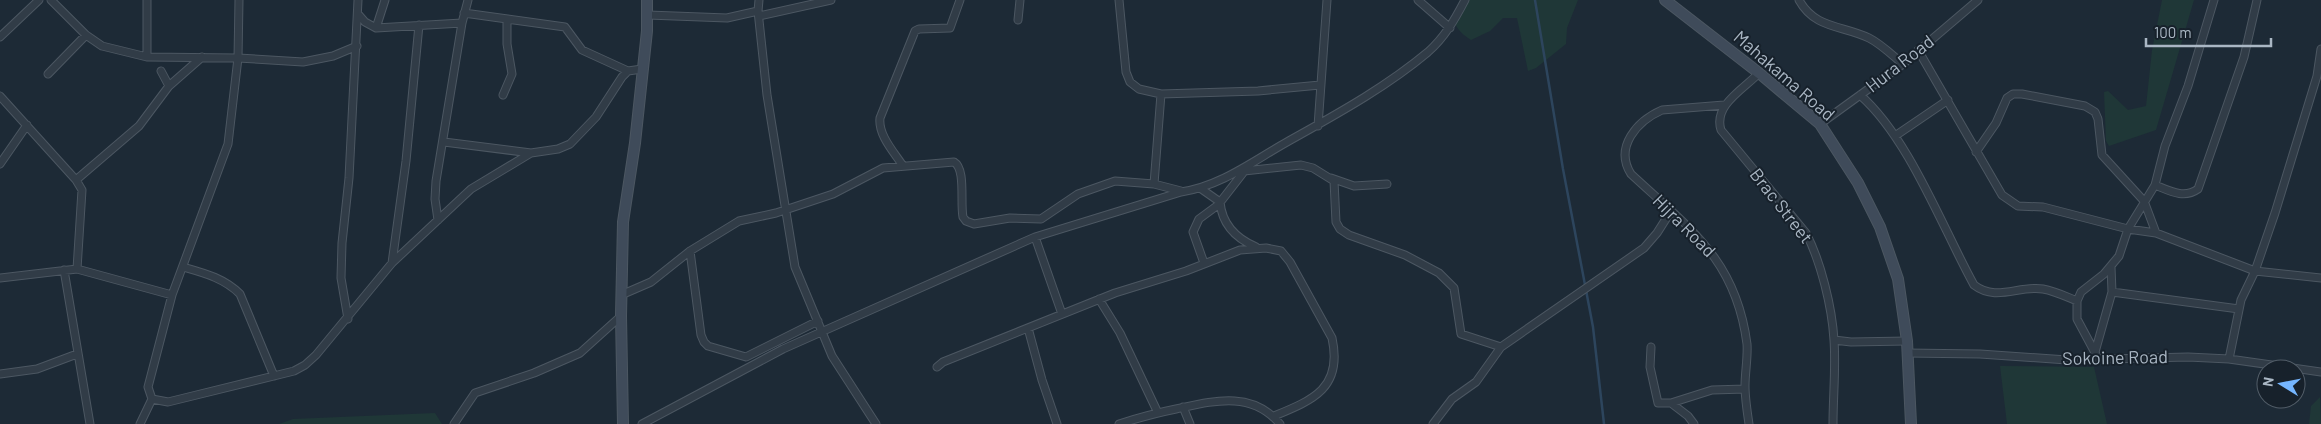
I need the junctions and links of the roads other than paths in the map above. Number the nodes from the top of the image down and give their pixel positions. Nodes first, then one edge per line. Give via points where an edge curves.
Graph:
1 (39, 0) edge
2 (51, 0) edge
3 (147, 0) edge
4 (239, 0) edge
5 (358, 0) edge
6 (385, 0) edge
7 (468, 0) edge
8 (647, 0) edge
9 (759, 0) edge
10 (831, 0) edge
11 (960, 0) edge
12 (1020, 0) edge
13 (1118, 0) edge
14 (1326, 0) edge
15 (1418, 0) edge
16 (1458, 0) edge
17 (1466, 0) edge
18 (1666, 0) edge
19 (1799, 0) edge
20 (1978, 0) edge
21 (2214, 0) edge
22 (2257, 0) edge
23 (1461, 8) junction
24 (464, 13) junction
25 (358, 14) junction
26 (758, 14) junction
27 (648, 15) junction
28 (508, 19) junction
29 (1018, 20) dead end
30 (462, 23) junction
31 (419, 25) junction
32 (0, 26) edge
33 (376, 28) junction
34 (1450, 28) junction
35 (6, 32) junction
36 (86, 36) junction
37 (0, 37) edge
38 (356, 46) junction
39 (2321, 49) edge
40 (1918, 50) junction
41 (147, 57) junction
42 (202, 57) junction
43 (238, 58) junction
44 (1903, 64) junction
45 (642, 69) junction
46 (161, 71) dead end
47 (628, 71) junction
48 (1759, 72) junction
49 (48, 74) dead end
50 (1320, 85) junction
51 (169, 86) junction
52 (1161, 94) junction
53 (1860, 95) junction
54 (0, 96) edge
55 (503, 96) dead end
56 (1948, 100) junction
57 (1724, 105) junction
58 (1820, 124) junction
59 (28, 125) junction
60 (1318, 126) junction
61 (1894, 136) junction
62 (444, 142) junction
63 (1976, 152) junction
64 (532, 153) junction
65 (1252, 161) junction
66 (0, 164) edge
67 (903, 166) junction
68 (1244, 172) junction
69 (1325, 176) junction
70 (76, 180) junction
71 (1154, 184) junction
72 (1387, 184) dead end
73 (2154, 185) junction
74 (1200, 188) junction
75 (1181, 192) junction
76 (2144, 201) junction
77 (1220, 202) junction
78 (784, 210) junction
79 (1671, 211) junction
80 (438, 220) junction
81 (2128, 229) junction
82 (2156, 232) junction
83 (1035, 237) junction
84 (1259, 248) junction
85 (690, 251) junction
86 (392, 263) junction
87 (1204, 263) junction
88 (183, 267) junction
89 (2111, 267) junction
90 (77, 269) junction
91 (64, 270) junction
92 (2255, 271) junction
93 (0, 278) edge
94 (2321, 278) edge
95 (2112, 292) junction
96 (172, 295) junction
97 (621, 295) junction
98 (1099, 299) junction
99 (2077, 301) junction
100 (2239, 309) junction
101 (1062, 314) junction
102 (621, 316) junction
103 (348, 319) junction
104 (818, 321) junction
105 (1028, 328) junction
106 (822, 330) junction
107 (1834, 340) junction
108 (1907, 341) junction
109 (1651, 347) dead end
110 (1502, 348) junction
111 (2095, 352) junction
112 (1907, 353) junction
113 (77, 354) junction
114 (2229, 359) junction
115 (2099, 360) junction
116 (937, 367) dead end
117 (2321, 372) edge
118 (0, 374) edge
119 (274, 376) junction
120 (1745, 388) junction
121 (152, 399) junction
122 (1671, 403) junction
123 (1183, 408) junction
124 (1158, 413) junction
125 (1274, 416) junction
126 (90, 424) edge
127 (140, 424) edge
128 (454, 424) edge
129 (623, 424) edge
130 (642, 424) edge
131 (876, 424) edge
132 (1057, 424) edge
133 (1119, 424) edge
134 (1190, 424) edge
135 (1280, 424) edge
136 (1433, 424) edge
137 (1694, 424) edge
138 (1749, 424) edge
139 (1833, 424) edge
140 (1911, 424) edge

1 - 35 street
2 - 36 street
3 - 41 street
4 - 43 street
5 - 25 street
6 - 33 street
7 - 24 street
8 - 27 street
9 - 26 street
10 - 26 street
11 - 67 street via 950,28 915,31 880,118 882,133
12 - 29 street
13 - 52 street via 1126,72 1130,82 1139,89
14 - 50 street
15 - 34 street
16 - 23 street
17 - 23 street
18 - 48 street, Mahakama Road
19 - 44 street via 1814,18 1869,38
20 - 40 street, Hura Road
21 - 73 street
22 - 73 street via 2244,57 2198,188 2192,194 2179,194
23 - 34 street
24 - 28 street
24 - 30 street
25 - 33 street
25 - 38 street
26 - 27 street via 727,18
26 - 78 street
27 - 45 street
28 - 47 street via 565,28 582,50
28 - 55 street via 507,44 512,74
30 - 31 street
30 - 62 street
31 - 33 street
31 - 86 street
32 - 35 street
34 - 60 street via 1428,51 1404,69
35 - 37 street
36 - 41 street via 102,46
36 - 49 street
38 - 43 street via 333,56 303,62
38 - 103 street via 342,243 341,278
39 - 92 street via 2317,76
40 - 44 street, Hura Road
40 - 56 street
41 - 42 street
42 - 43 street
42 - 51 street
43 - 88 street via 228,144
44 - 53 street, Hura Road
45 - 47 street
45 - 97 street via 623,222
46 - 51 street
47 - 64 street via 578,138 564,148
48 - 57 street
48 - 58 street, Mahakama Road
50 - 52 street via 1258,92
50 - 60 street
51 - 70 street via 139,126
52 - 71 street
53 - 58 street, Hura Road
53 - 61 street
54 - 59 street
56 - 61 street
56 - 63 street
57 - 79 street, Hijra Road via 1662,110 1644,119 1630,136 1626,144 1626,166
57 - 107 street, Brac Street via 1719,116 1721,130 1806,233 1814,248
58 - 108 street, Mahakama Road via 1858,183 1880,227 1898,279
59 - 66 street
59 - 70 street
60 - 65 street
61 - 99 street via 1974,285 1999,294 2015,289 2044,289
62 - 64 street
62 - 80 street via 435,199
63 - 76 street via 1996,123 2007,98 2013,94 2085,106 2095,112 2098,119 2102,155
63 - 81 street via 2002,195 2018,206 2043,207
64 - 80 street via 471,189
65 - 68 street
65 - 74 street via 1229,177
67 - 71 street via 950,161 958,164 962,174 963,217 974,224 1010,218 1041,219 1078,194 1108,182
67 - 78 street via 883,168 833,194
68 - 69 street via 1301,164
68 - 77 street
69 - 72 street via 1354,186
69 - 110 street via 1334,181 1336,222 1340,229 1405,255 1439,273 1454,288 1461,334
70 - 90 street via 82,190
71 - 75 street
73 - 76 street
74 - 75 street
74 - 77 street
75 - 83 street
76 - 81 street
76 - 82 street
77 - 84 street via 1221,214 1229,228 1239,238
77 - 87 street via 1199,219 1193,232
78 - 85 street via 740,221
78 - 104 street via 795,267
79 - 110 street via 1644,248
79 - 120 street, Hijra Road via 1712,252 1735,292 1747,344
80 - 86 street
81 - 82 street
81 - 89 street via 2119,256
82 - 92 street
83 - 101 street
83 - 106 street
84 - 87 street via 1240,250
84 - 125 street via 1281,251 1290,262 1332,338 1334,348 1333,373 1324,388 1305,403
85 - 97 street via 651,282
85 - 104 street via 702,335 708,346 746,357
86 - 103 street
87 - 98 street
88 - 96 street
88 - 119 street via 229,284 240,294
89 - 95 street
89 - 99 street via 2081,292
90 - 91 street
90 - 96 street
91 - 93 street
91 - 113 street
92 - 94 street
92 - 100 street
95 - 100 street
95 - 111 street
96 - 121 street via 148,387
97 - 102 street
98 - 101 street
98 - 124 street via 1120,333
99 - 111 street via 2076,319
100 - 114 street
101 - 105 street
102 - 128 street via 580,353 475,393
102 - 129 street
103 - 119 street via 305,366
104 - 106 street
105 - 116 street
105 - 132 street
106 - 130 street
106 - 131 street via 832,356
107 - 108 street
107 - 139 street, Brac Street
108 - 112 street, Mahakama Road
109 - 122 street via 1650,367 1658,403
110 - 136 street via 1479,378 1452,399
111 - 115 street
112 - 115 street, Sokoine Road
112 - 140 street, Mahakama Road
113 - 118 street via 30,371
113 - 126 street
114 - 115 street, Sokoine Road
114 - 117 street, Sokoine Road
119 - 121 street via 168,402
120 - 122 street via 1712,390
120 - 138 street, Hijra Road
121 - 127 street
122 - 137 street
123 - 124 street
123 - 125 street via 1227,400 1256,405
123 - 134 street
124 - 133 street
125 - 135 street

